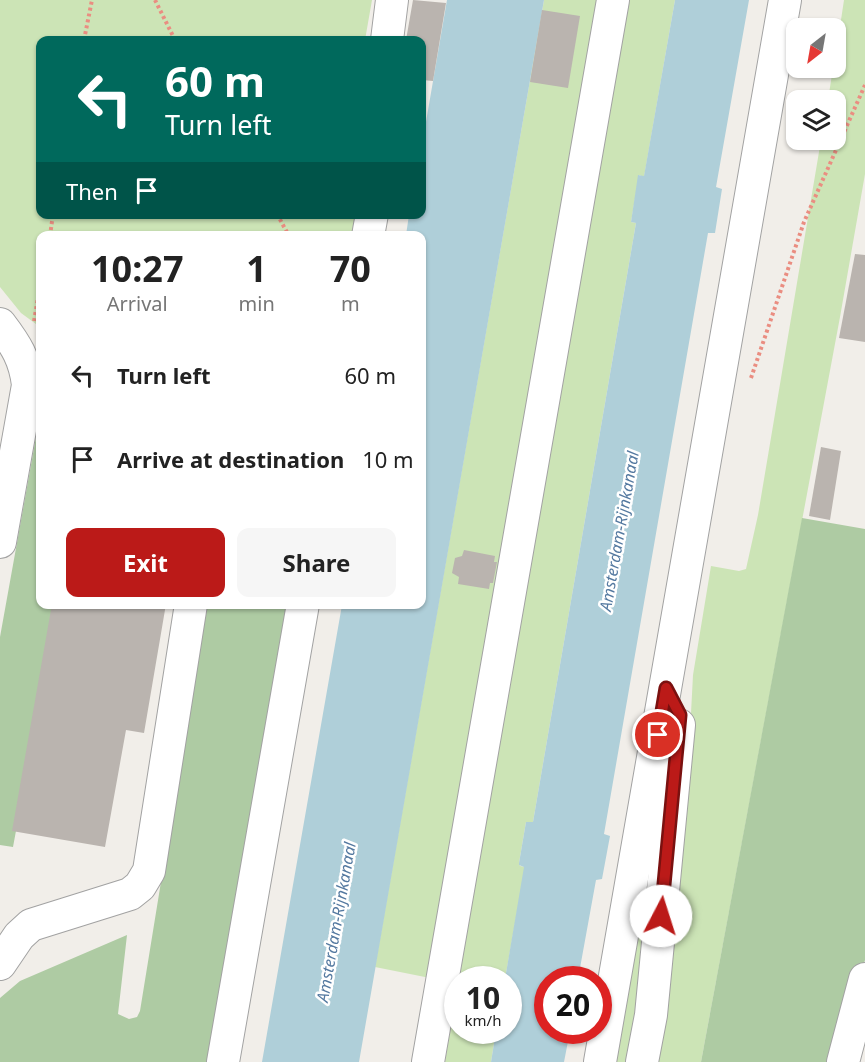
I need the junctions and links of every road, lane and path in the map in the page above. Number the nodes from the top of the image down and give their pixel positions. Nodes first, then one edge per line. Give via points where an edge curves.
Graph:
1 (92, 0) edge
2 (155, 0) edge
3 (392, 0) edge
4 (613, 0) edge
5 (785, 0) edge
6 (85, 36) edge
7 (174, 36) edge
8 (388, 36) edge
9 (865, 85) edge
10 (0, 324) edge
11 (748, 387) dead end
12 (32, 415) edge
13 (0, 542) edge
14 (190, 609) edge
15 (302, 609) edge
16 (666, 688) junction
17 (0, 964) edge
18 (865, 979) edge
19 (223, 1062) edge
20 (428, 1062) edge
21 (600, 1062) edge
22 (642, 1062) edge
23 (843, 1062) edge

1 - 6 path
2 - 7 path
3 - 8 street
4 - 20 street
5 - 16 street
9 - 11 path via 804,222
10 - 12 street via 26,367
12 - 13 street
14 - 17 street via 148,872 130,894 31,925
15 - 19 street
16 - 21 street
16 - 22 street via 680,715 652,1004
18 - 23 street

